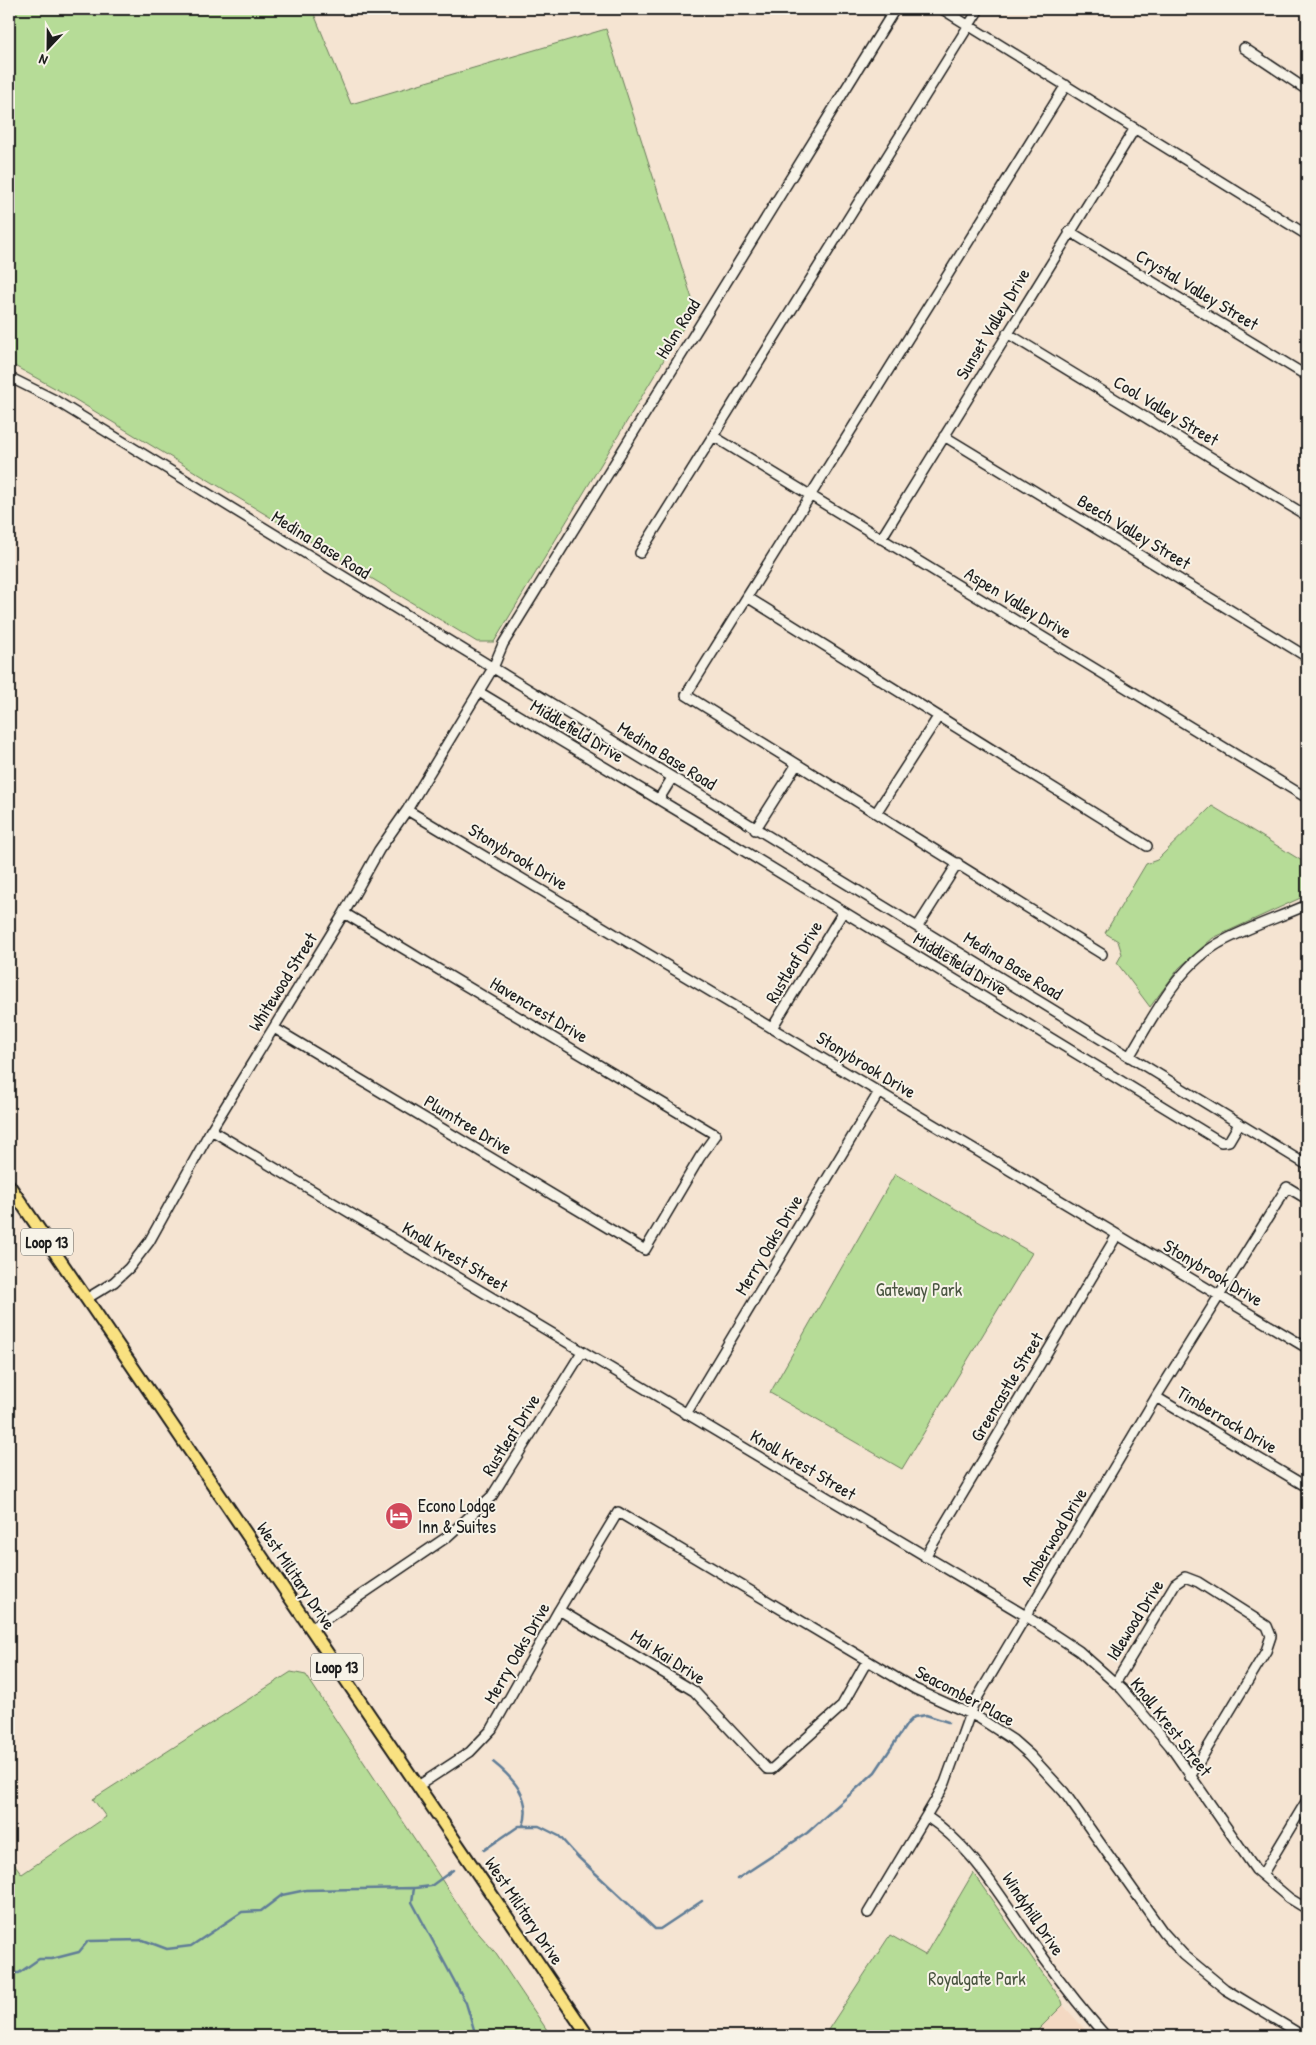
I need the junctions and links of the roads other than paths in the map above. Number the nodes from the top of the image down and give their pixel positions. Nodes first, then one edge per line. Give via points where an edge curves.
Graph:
1 (895, 9) edge
2 (942, 9) edge
3 (979, 9) edge
4 (969, 25) junction
5 (1244, 48) dead end
6 (1066, 85) junction
7 (1307, 90) edge
8 (1135, 128) junction
9 (1069, 231) junction
10 (1307, 235) edge
11 (1007, 333) junction
12 (1307, 376) edge
13 (9, 377) edge
14 (713, 436) junction
15 (944, 436) junction
16 (809, 495) junction
17 (1307, 516) edge
18 (882, 539) junction
19 (640, 553) dead end
20 (747, 597) junction
21 (1307, 657) edge
22 (493, 668) junction
23 (479, 692) junction
24 (938, 717) junction
25 (797, 764) junction
26 (672, 778) junction
27 (1307, 798) edge
28 (659, 799) junction
29 (407, 810) junction
30 (876, 813) junction
31 (755, 830) junction
32 (1147, 846) dead end
33 (958, 863) junction
34 (1307, 905) edge
35 (843, 912) junction
36 (344, 913) junction
37 (918, 926) junction
38 (1102, 954) dead end
39 (274, 1028) junction
40 (772, 1028) junction
41 (1129, 1057) junction
42 (879, 1092) junction
43 (1240, 1124) junction
44 (211, 1130) junction
45 (1307, 1166) edge
46 (9, 1185) edge
47 (1307, 1199) edge
48 (1117, 1235) junction
49 (645, 1250) joint
50 (1218, 1295) junction
51 (86, 1299) junction
52 (1307, 1348) edge
53 (582, 1352) junction
54 (1156, 1397) junction
55 (686, 1414) junction
56 (1307, 1487) edge
57 (618, 1512) joint
58 (925, 1557) junction
59 (559, 1610) junction
60 (1026, 1616) junction
61 (311, 1629) junction
62 (868, 1661) junction
63 (1116, 1682) junction
64 (969, 1713) junction
65 (1190, 1777) junction
66 (418, 1786) junction
67 (1307, 1800) edge
68 (926, 1816) junction
69 (1262, 1875) junction
70 (1307, 1909) edge
71 (868, 1913) dead end
72 (588, 2036) edge
73 (1106, 2036) edge
74 (1303, 2036) edge

1 - 22 street, Holm Road via 503,644
2 - 4 street
3 - 4 street
4 - 6 street
4 - 14 street
5 - 7 street
6 - 8 street
6 - 16 street
8 - 9 street, Sunset Valley Drive
8 - 10 street
9 - 11 street, Sunset Valley Drive
9 - 12 street, Crystal Valley Street
11 - 15 street, Sunset Valley Drive
11 - 17 street, Cool Valley Street
13 - 22 street, Medina Base Road via 53,400
14 - 16 street, Aspen Valley Drive
14 - 19 street
15 - 18 street, Sunset Valley Drive
15 - 21 street, Beech Valley Street
16 - 18 street, Aspen Valley Drive
16 - 20 street
18 - 27 street, Aspen Valley Drive
20 - 24 street
20 - 25 street via 686,695
22 - 23 street, Whitewood Street
22 - 26 street, Medina Base Road
23 - 28 street, Middlefield Drive
23 - 29 street, Whitewood Street
24 - 30 street
24 - 32 street
25 - 30 street
25 - 31 street
26 - 28 street
26 - 31 street, Medina Base Road
28 - 35 street, Middlefield Drive
29 - 36 street, Whitewood Street via 379,850
29 - 40 street, Stonybrook Drive
30 - 33 street
31 - 37 street, Medina Base Road
33 - 37 street
33 - 38 street
34 - 41 street via 1224,940 1191,965 1162,1003
35 - 40 street, Rustleaf Drive
35 - 43 street, Middlefield Drive via 1221,1142 1229,1141
36 - 39 street, Whitewood Street
36 - 49 street, Havencrest Drive via 716,1135
37 - 41 street, Medina Base Road
39 - 44 street, Whitewood Street
39 - 49 street, Plumtree Drive
40 - 42 street, Stonybrook Drive
41 - 43 street, Medina Base Road
42 - 48 street, Stonybrook Drive
42 - 55 street, Merry Oaks Drive
43 - 45 street, Medina Base Road
44 - 51 street, Whitewood Street via 142,1252 114,1282
44 - 53 street, Knoll Krest Street
46 - 51 main road, West Military Drive / Loop 13
47 - 50 street, Amberwood Drive via 1286,1186
48 - 50 street, Stonybrook Drive
48 - 58 street, Greencastle Street
50 - 52 street, Stonybrook Drive
50 - 54 street, Amberwood Drive
51 - 61 main road, West Military Drive / Loop 13
53 - 55 street, Knoll Krest Street
53 - 61 street, Rustleaf Drive via 492,1496 479,1510 447,1538
54 - 56 street, Timberrock Drive
54 - 60 street, Amberwood Drive
55 - 58 street, Knoll Krest Street
57 - 59 street, Merry Oaks Drive
57 - 62 street, Seacomber Place
58 - 60 street, Knoll Krest Street
59 - 62 street, Mai Kai Drive via 694,1691 767,1769 772,1769 832,1716 846,1700
59 - 66 street, Merry Oaks Drive via 492,1729 470,1752
60 - 63 street, Knoll Krest Street via 1079,1651
60 - 64 street, Amberwood Drive
61 - 66 main road, West Military Drive / Loop 13
62 - 64 street, Seacomber Place via 931,1697
63 - 65 street, Knoll Krest Street via 1141,1710
63 - 65 street, Idlewood Drive via 1175,1584 1185,1577 1263,1622 1271,1631 1266,1651
64 - 68 street, Amberwood Drive via 945,1783
64 - 74 street, Seacomber Place via 1013,1740 1052,1778 1163,1932 1184,1955 1226,1989
65 - 69 street, Knoll Krest Street via 1250,1863
66 - 72 main road, West Military Drive / Loop 13
67 - 69 street
68 - 71 street, Amberwood Drive
68 - 73 street, Windyhill Drive via 950,1832 978,1863 1058,1979
69 - 70 street, Knoll Krest Street

